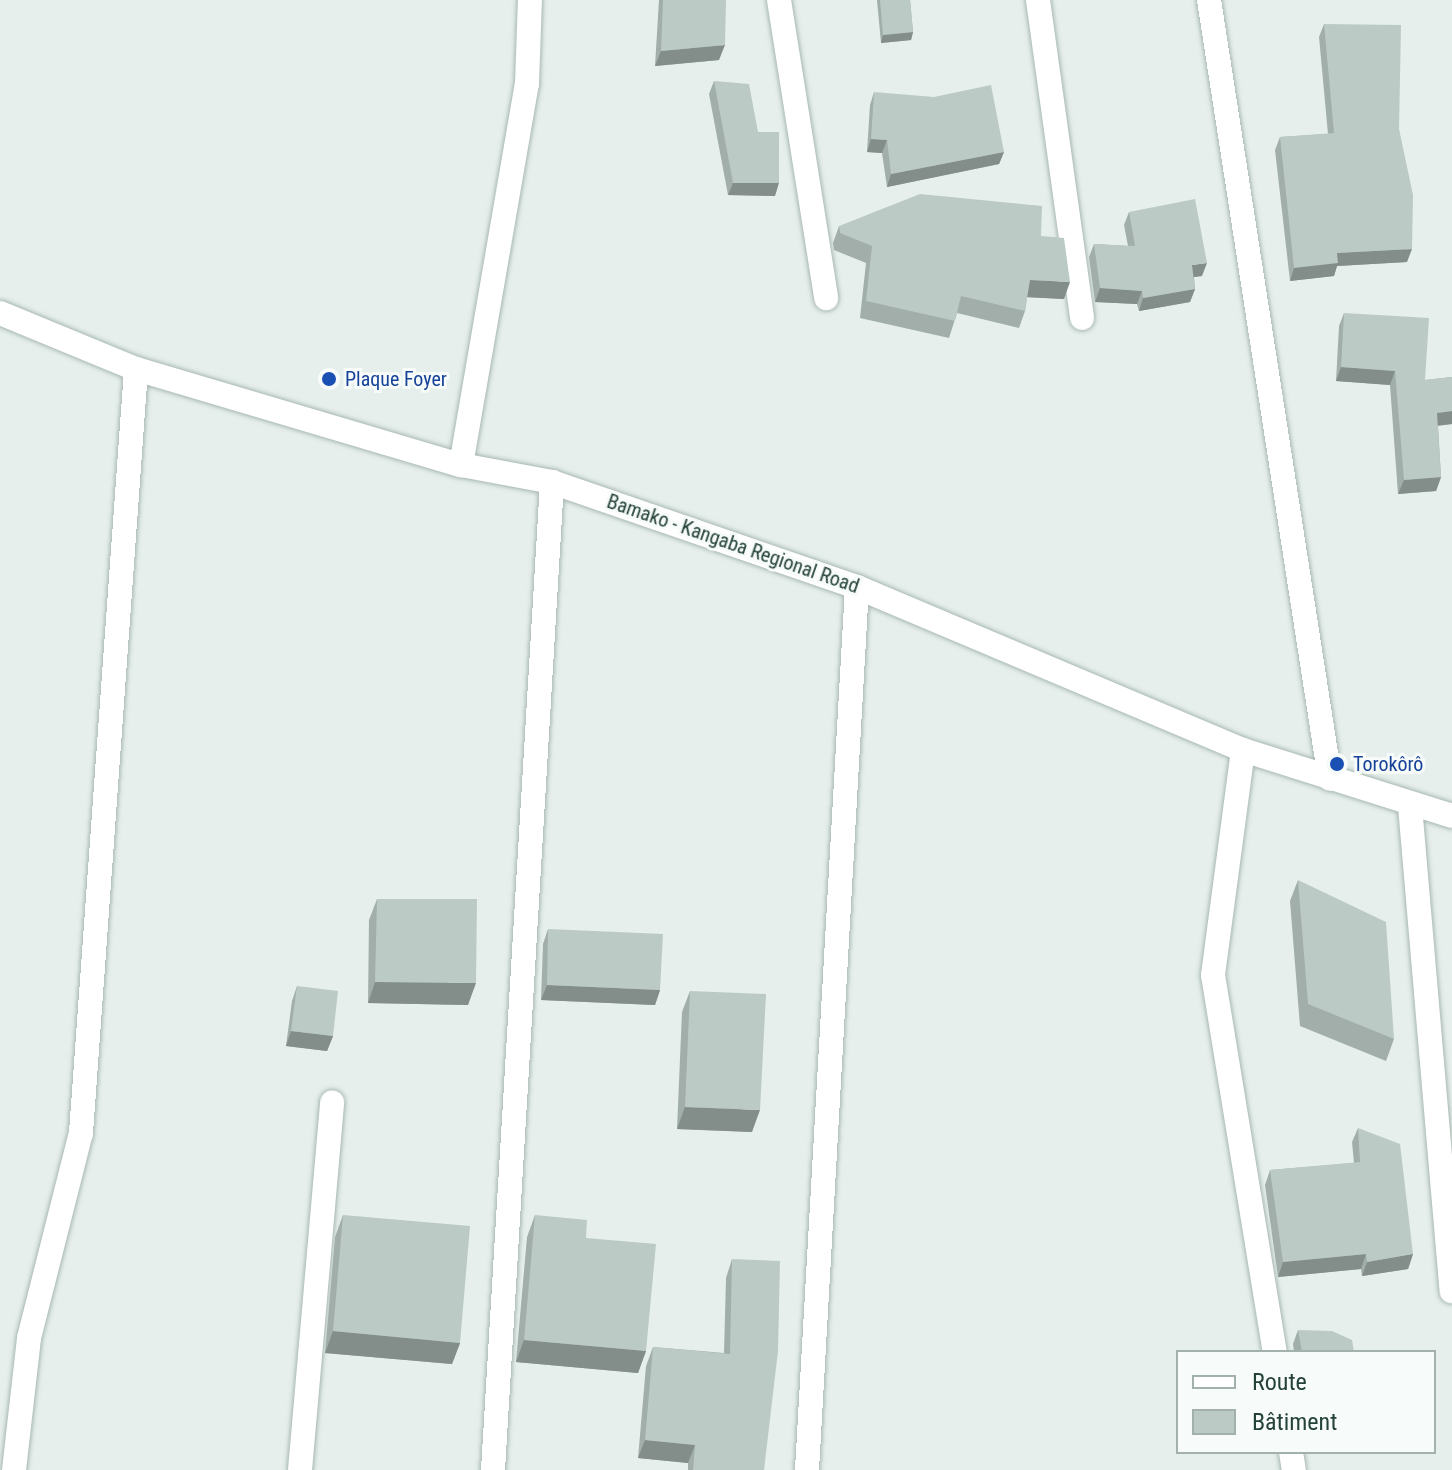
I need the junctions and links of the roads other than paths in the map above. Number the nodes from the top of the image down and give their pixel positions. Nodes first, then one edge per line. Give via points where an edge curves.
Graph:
1 (530, 0) edge
2 (779, 0) edge
3 (1038, 0) edge
4 (1209, 0) edge
5 (826, 298) dead end
6 (0, 313) edge
7 (1082, 318) dead end
8 (136, 369) junction
9 (461, 465) junction
10 (552, 482) junction
11 (857, 587) junction
12 (1243, 750) junction
13 (1330, 779) junction
14 (1410, 806) junction
15 (1452, 816) edge
16 (332, 1102) dead end
17 (1452, 1291) edge
18 (1275, 1350) edge
19 (14, 1470) edge
20 (300, 1470) edge
21 (493, 1470) edge
22 (807, 1470) edge

1 - 9 street via 527,84
2 - 5 street
3 - 7 street
4 - 13 street
6 - 8 street, Bamako - Kangaba Regional Road
8 - 9 street, Bamako - Kangaba Regional Road
8 - 19 street via 81,1133 29,1338
9 - 10 street, Bamako - Kangaba Regional Road
10 - 11 street, Bamako - Kangaba Regional Road
10 - 21 street
11 - 12 street, Bamako - Kangaba Regional Road
11 - 22 street
12 - 13 street, Bamako - Kangaba Regional Road
12 - 18 street via 1213,975
13 - 14 street, Bamako - Kangaba Regional Road
14 - 15 street, Bamako - Kangaba Regional Road
14 - 17 street
16 - 20 street

